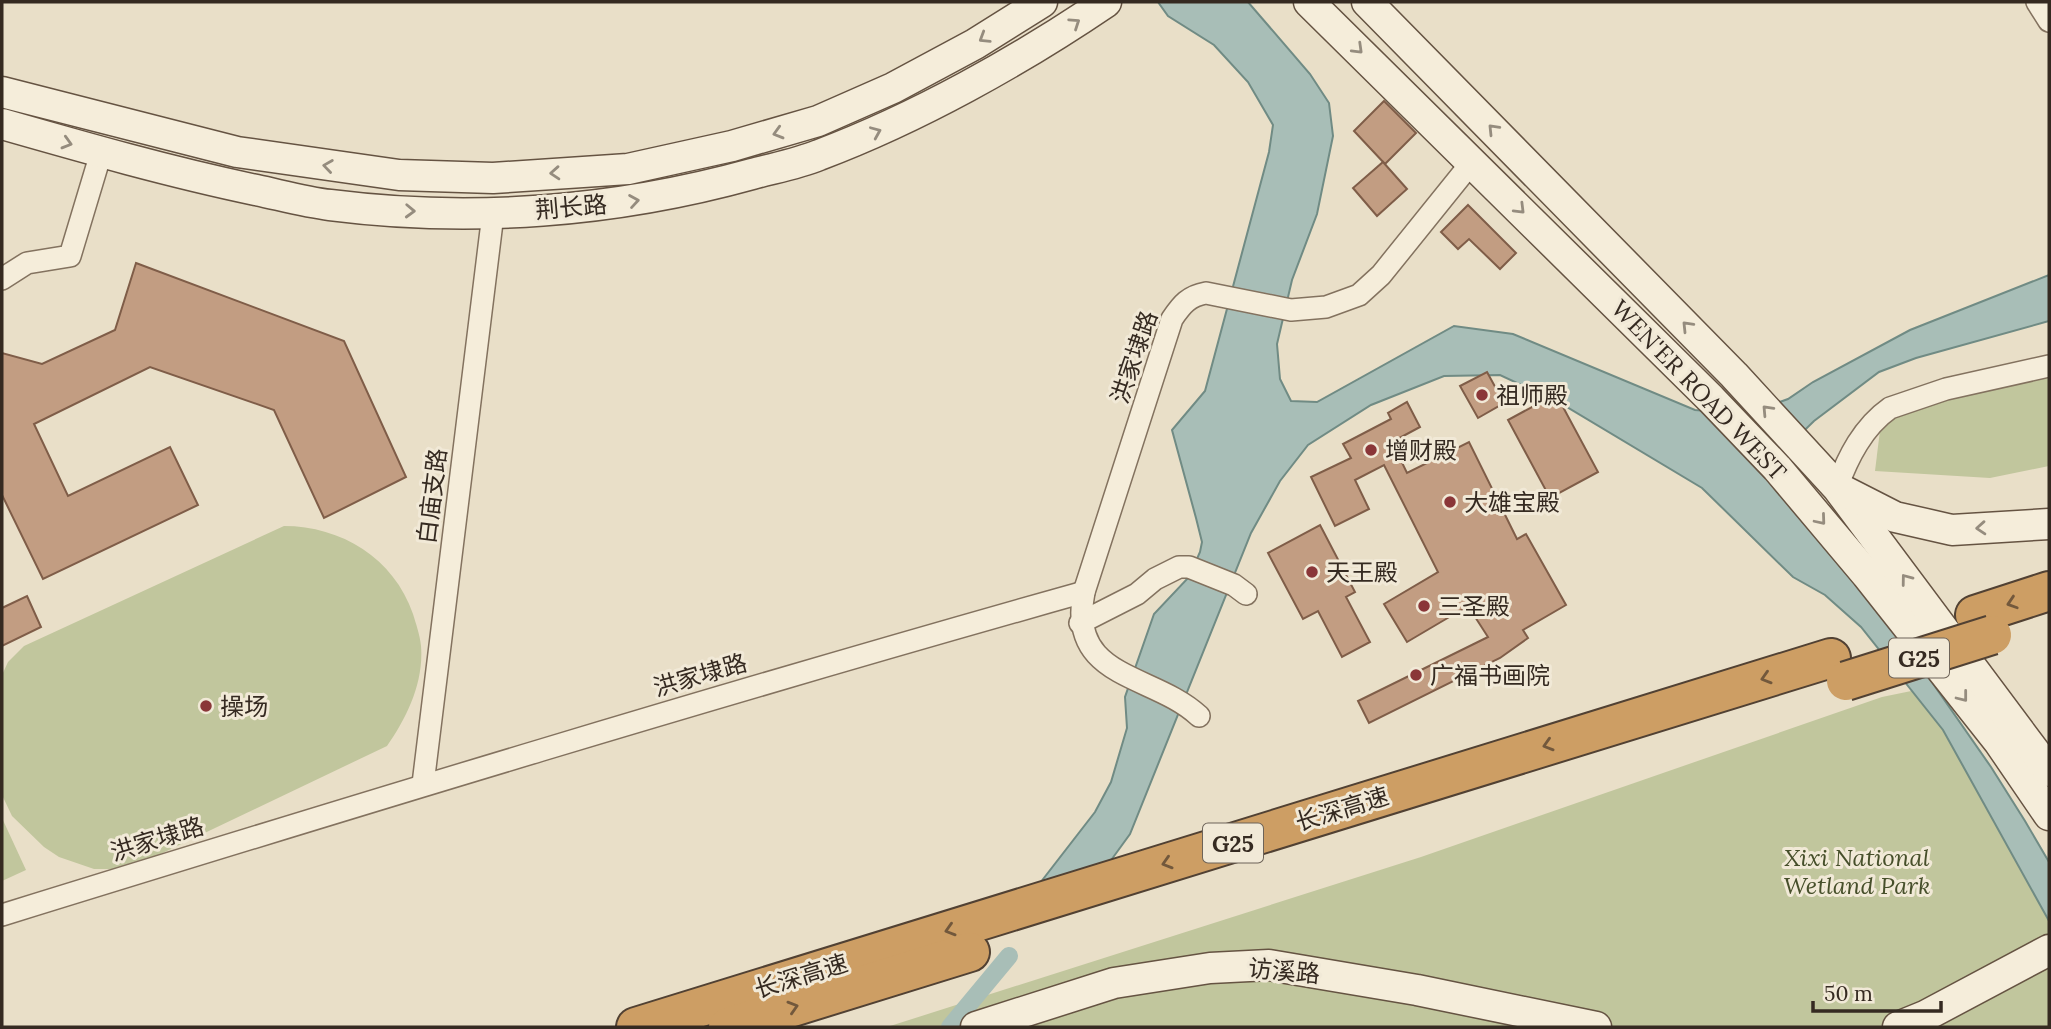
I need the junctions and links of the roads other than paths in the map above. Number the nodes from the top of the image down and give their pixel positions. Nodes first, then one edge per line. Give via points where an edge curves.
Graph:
1 (1042, 2) edge
2 (1106, 2) edge
3 (1309, 2) edge
4 (1367, 2) edge
5 (2037, 2) edge
6 (2049, 21) edge
7 (6, 93) edge
8 (2, 124) edge
9 (101, 153) junction
10 (1472, 162) junction
11 (493, 214) junction
12 (2, 279) edge
13 (2049, 366) edge
14 (1837, 487) junction
15 (2049, 524) edge
16 (1240, 589) dead end
17 (2049, 591) edge
18 (1084, 593) junction
19 (2049, 618) edge
20 (1080, 622) junction
21 (1983, 625) junction
22 (1839, 669) junction
23 (1192, 710) dead end
24 (2049, 771) edge
25 (423, 785) junction
26 (2049, 815) edge
27 (2, 915) edge
28 (2045, 952) edge
29 (989, 1023) edge
30 (636, 1027) edge
31 (728, 1027) edge
32 (1596, 1027) edge
33 (1898, 1027) edge

1 -> 7 main road, 荆长路 via 935,66 818,121 628,169 493,178 386,173 237,152
11 -> 2 main road, 荆长路 via 629,202 816,156 896,123 1062,32
3 -> 10 main road, WEN'ER ROAD WEST
14 -> 4 main road, WEN'ER ROAD WEST via 1734,375
5 - 6 street
8 -> 9 main road, 荆长路
9 -> 11 main road, 荆长路 via 328,205
9 - 12 street via 70,256 27,263
10 - 18 street, 洪家埭路 via 1381,275 1359,295 1326,307 1291,310 1206,293 1182,304 1172,319
10 -> 26 main road, WEN'ER ROAD WEST via 1777,468 1991,732
11 - 25 street, 白庙支路
13 - 14 street via 1946,389 1890,408 1850,452
15 -> 14 main road via 1952,530 1895,517
24 -> 14 main road, WEN'ER ROAD WEST
16 - 20 street via 1179,567
17 -> 21 highway, 长深高速 / G25
18 - 20 street
18 - 25 street, 洪家埭路
19 - 21 highway, 长深高速 / G25
20 - 23 street via 1086,642 1119,673
21 - 22 highway, 长深高速 / G25, bridge
22 -> 30 highway, 长深高速 / G25
31 -> 22 highway, 长深高速 / G25
25 - 27 street, 洪家埭路
28 - 33 main road
29 - 32 main road, 访溪路 via 1114,983 1210,968 1269,965

